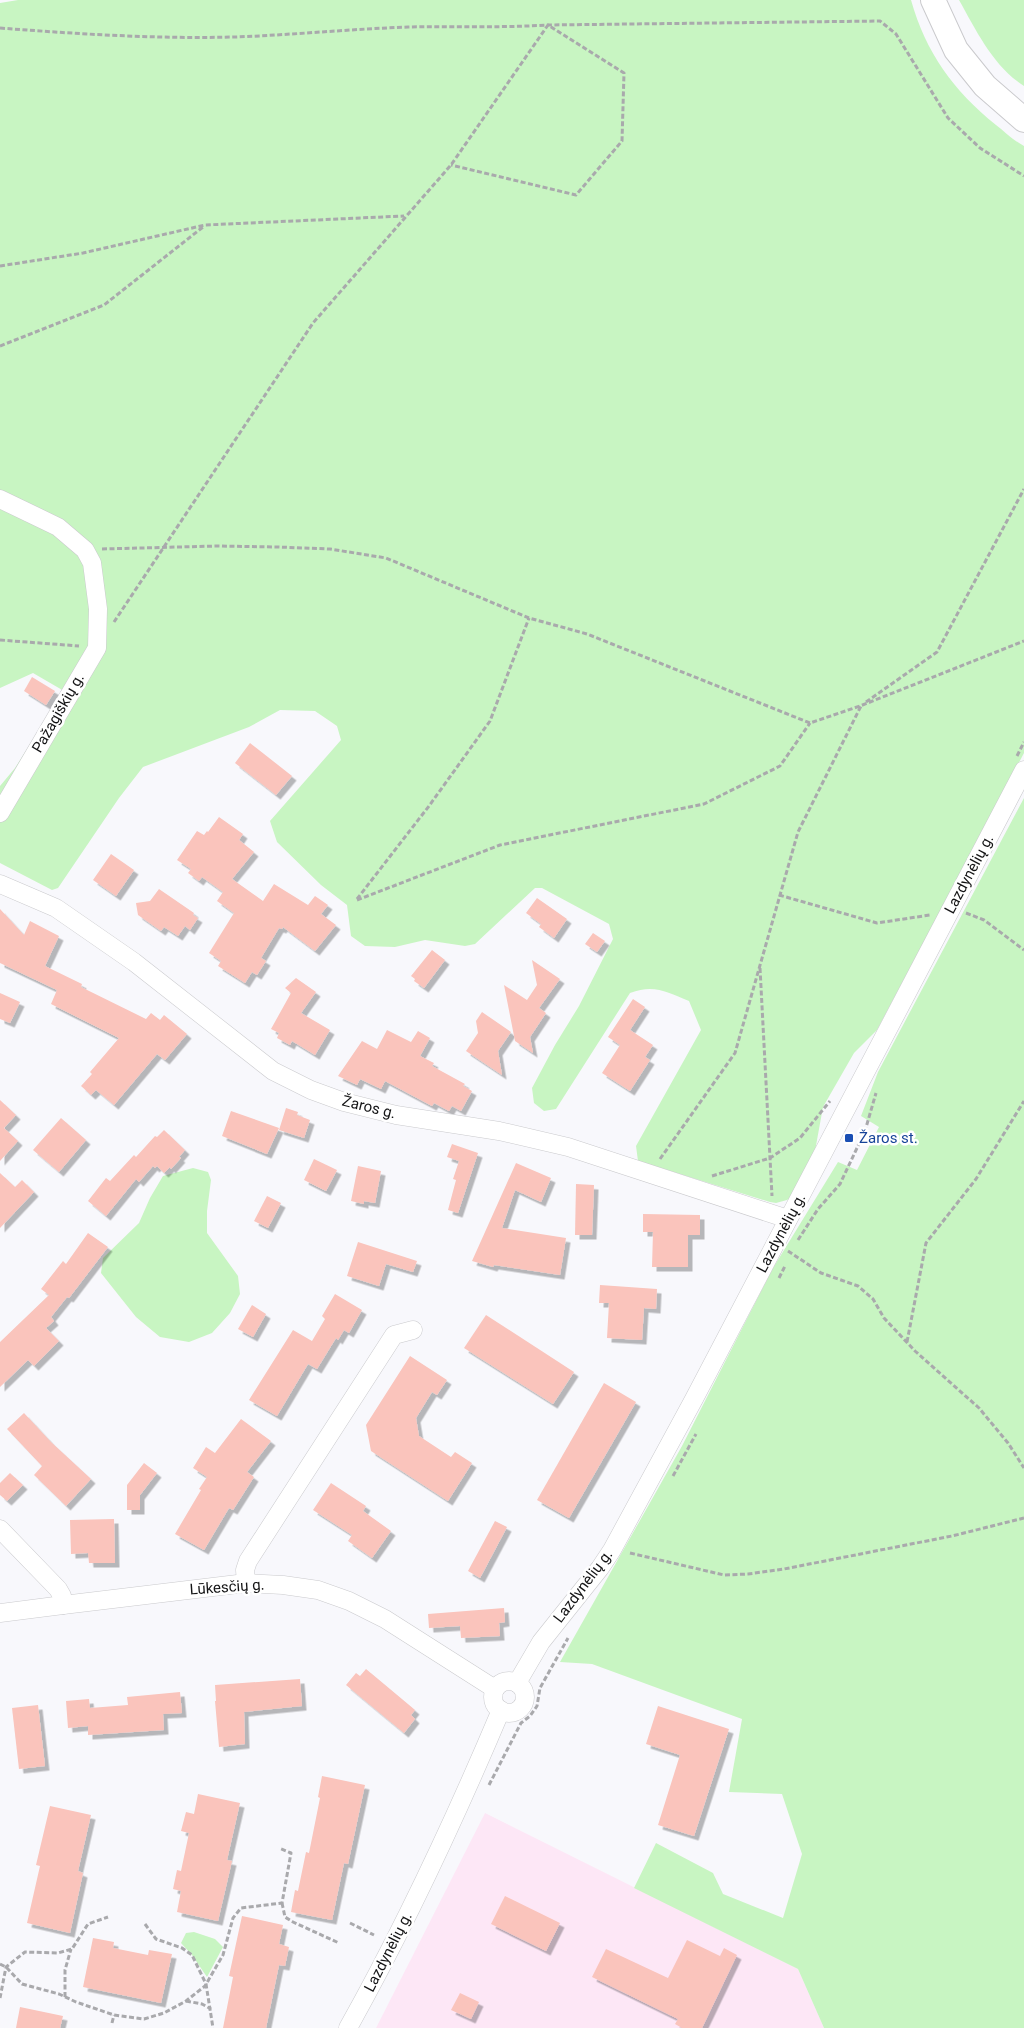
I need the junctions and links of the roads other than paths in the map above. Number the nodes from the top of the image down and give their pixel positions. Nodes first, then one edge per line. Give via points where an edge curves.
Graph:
1 (933, 0) edge
2 (1024, 120) edge
3 (0, 498) edge
4 (1024, 770) edge
5 (0, 813) edge
6 (0, 884) edge
7 (780, 1216) junction
8 (413, 1330) dead end
9 (0, 1529) edge
10 (246, 1582) junction
11 (63, 1605) junction
12 (0, 1613) edge
13 (517, 1683) junction
14 (496, 1689) junction
15 (501, 1710) junction
16 (348, 2028) edge

1 - 2 street via 956,50 985,86
3 - 5 street, Pažagiškių g. via 58,527 85,550 92,563 98,609 97,648
4 - 7 street, Lazdynėlių g.
6 - 7 street, Žaros g. via 56,908 134,962 274,1071 311,1090 388,1113 560,1145
7 - 13 street, Lazdynėlių g. via 775,1244 612,1550 541,1642
8 - 10 street via 394,1335 248,1561
9 - 11 street via 58,1589
10 - 11 street, Lūkesčių g.
10 - 14 street, Lūkesčių g. via 318,1590 349,1601 385,1619
11 - 12 street, Lūkesčių g.
13 - 14 street via 501,1683
13 - 15 street via 525,1695 524,1702 514,1712
14 - 15 street via 493,1696
15 - 16 street, Lazdynėlių g. via 454,1817 382,1966

